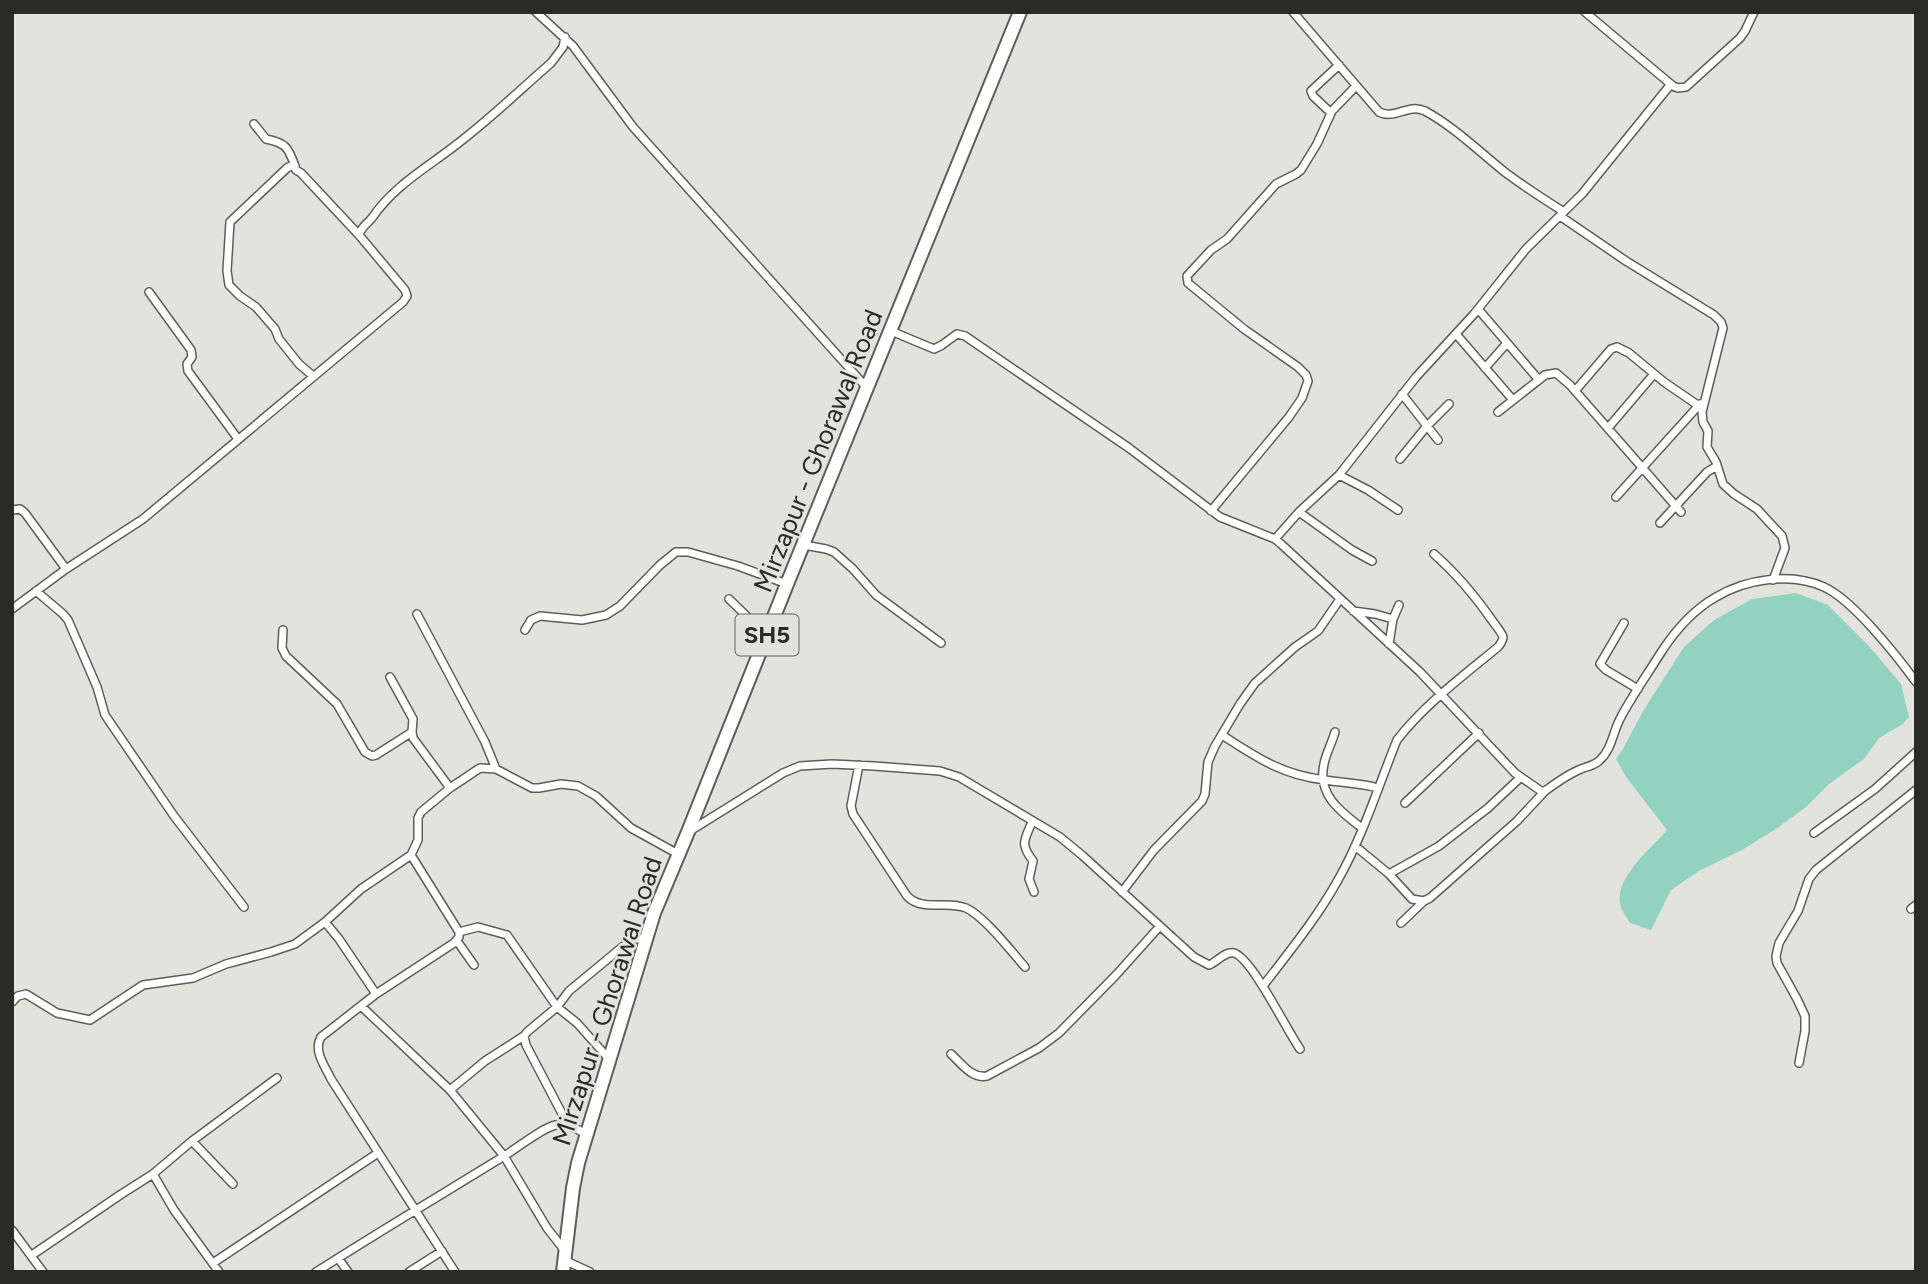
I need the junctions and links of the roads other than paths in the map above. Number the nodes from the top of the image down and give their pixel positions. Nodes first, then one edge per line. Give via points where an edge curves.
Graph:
1 (536, 12) edge
2 (1020, 12) edge
3 (1293, 12) edge
4 (1585, 12) edge
5 (1754, 12) edge
6 (565, 37) junction
7 (1339, 65) junction
8 (1671, 84) junction
9 (1356, 86) junction
10 (1331, 113) junction
11 (254, 124) dead end
12 (296, 170) junction
13 (1562, 214) junction
14 (359, 234) junction
15 (149, 292) dead end
16 (1478, 309) junction
17 (891, 331) junction
18 (1456, 334) junction
19 (1507, 343) junction
20 (1485, 368) junction
21 (1654, 374) junction
22 (313, 376) junction
23 (1539, 380) junction
24 (868, 388) junction
25 (1575, 391) junction
26 (1402, 394) junction
27 (1514, 400) junction
28 (1449, 404) dead end
29 (1701, 404) junction
30 (1498, 412) dead end
31 (1427, 426) junction
32 (1608, 428) junction
33 (238, 439) junction
34 (1438, 440) dead end
35 (1400, 458) dead end
36 (1642, 467) junction
37 (1717, 467) junction
38 (1339, 475) junction
39 (1616, 496) dead end
40 (1678, 509) junction
41 (12, 510) edge
42 (1398, 510) dead end
43 (1211, 511) junction
44 (1298, 512) junction
45 (1660, 523) dead end
46 (1275, 539) junction
47 (804, 545) junction
48 (1434, 554) dead end
49 (1372, 561) dead end
50 (66, 569) junction
51 (1773, 580) junction
52 (787, 584) junction
53 (36, 592) junction
54 (729, 599) dead end
55 (1340, 599) junction
56 (1399, 605) dead end
57 (12, 609) edge
58 (1353, 611) junction
59 (416, 614) dead end
60 (1393, 619) junction
61 (1625, 623) dead end
62 (283, 630) dead end
63 (525, 630) dead end
64 (767, 635) junction
65 (941, 643) dead end
66 (1389, 644) junction
67 (390, 677) dead end
68 (1916, 682) edge
69 (1638, 689) junction
70 (1441, 694) junction
71 (412, 732) junction
72 (1335, 732) dead end
73 (1479, 733) junction
74 (1222, 735) junction
75 (1916, 752) edge
76 (859, 765) junction
77 (496, 769) junction
78 (1521, 777) junction
79 (1323, 780) junction
80 (450, 788) junction
81 (1378, 789) junction
82 (1916, 790) edge
83 (1545, 791) junction
84 (1405, 803) dead end
85 (1032, 822) junction
86 (1362, 828) junction
87 (688, 832) junction
88 (1814, 833) dead end
89 (1355, 846) junction
90 (678, 854) junction
91 (411, 855) junction
92 (1389, 874) junction
93 (1034, 892) dead end
94 (1122, 892) junction
95 (1424, 901) junction
96 (244, 907) dead end
97 (325, 922) junction
98 (1401, 923) dead end
99 (1160, 926) junction
100 (458, 937) junction
101 (645, 939) junction
102 (474, 965) dead end
103 (1026, 967) dead end
104 (1263, 986) junction
105 (376, 994) junction
106 (12, 1002) edge
107 (361, 1006) junction
108 (557, 1007) junction
109 (524, 1036) junction
110 (1300, 1049) dead end
111 (951, 1054) dead end
112 (610, 1061) junction
113 (1799, 1063) dead end
114 (277, 1078) dead end
115 (450, 1090) junction
116 (568, 1125) junction
117 (586, 1134) junction
118 (192, 1141) junction
119 (378, 1153) junction
120 (504, 1156) junction
121 (153, 1174) junction
122 (233, 1184) dead end
123 (416, 1210) junction
124 (12, 1230) edge
125 (442, 1251) junction
126 (32, 1255) junction
127 (338, 1258) junction
128 (564, 1261) edge
129 (213, 1263) junction
130 (43, 1272) edge
131 (219, 1272) edge
132 (316, 1272) edge
133 (348, 1272) edge
134 (409, 1272) edge
135 (455, 1272) edge
136 (590, 1272) edge

1 - 6 street
2 - 17 main road, Mirzapur - Ghorawal Road / SH5
3 - 7 street
4 - 8 street
5 - 8 street via 1740,38 1686,87
6 - 14 street via 551,62 462,141 412,176 380,205
6 - 24 street via 633,127
7 - 9 street
7 - 10 street via 1311,91
8 - 13 street
9 - 10 street
9 - 13 street via 1382,114 1412,108 1426,112
10 - 43 street via 1301,170 1276,184 1187,276 1188,283 1298,367 1308,381 1289,417
11 - 12 street via 263,137 283,144
12 - 14 street
12 - 22 street via 293,165 287,168 230,222 227,279
13 - 16 street
13 - 29 street via 1567,222 1721,322
14 - 22 street via 405,290 406,299
15 - 33 street via 191,350 188,371
16 - 18 street
16 - 19 street
17 - 24 main road, Mirzapur - Ghorawal Road / SH5
17 - 43 street via 934,349 957,334 965,336 1129,448
18 - 20 street
18 - 26 street
19 - 20 street
19 - 23 street
20 - 27 street
21 - 25 street via 1614,347
21 - 29 street
21 - 32 street
22 - 33 street
23 - 25 street via 1556,373
23 - 27 street
24 - 47 main road, Mirzapur - Ghorawal Road / SH5
25 - 32 street
26 - 31 street
26 - 38 street
27 - 30 street
28 - 31 street
29 - 36 street
29 - 37 street via 1707,447
31 - 34 street
31 - 35 street
32 - 36 street
33 - 50 street via 143,519
36 - 39 street
36 - 40 street
37 - 40 street via 1707,472
37 - 51 street via 1723,484 1757,509 1782,536 1785,548
38 - 42 street
38 - 44 street
40 - 45 street
41 - 50 street via 25,513
43 - 46 street
44 - 46 street
44 - 49 street
46 - 55 street
47 - 52 main road, Mirzapur - Ghorawal Road / SH5
47 - 65 street via 834,552 876,595
48 - 70 street via 1474,594 1503,637 1498,648
50 - 53 street
51 - 68 street via 1814,583 1837,595
51 - 69 street via 1715,597 1690,617
52 - 63 street via 738,566 676,552 607,615 582,620 540,616
52 - 64 main road, Mirzapur - Ghorawal Road / SH5
53 - 57 street
53 - 96 street via 68,620 106,715 174,816
54 - 64 street
55 - 58 street
55 - 74 street via 1318,631 1255,683
56 - 60 street
58 - 60 street
58 - 66 street
59 - 77 street
60 - 66 street
61 - 69 street via 1600,664
62 - 71 street via 286,656 337,704 365,752 376,755
64 - 87 main road, Mirzapur - Ghorawal Road / SH5
66 - 70 street
67 - 71 street via 413,719
69 - 83 street via 1599,761
70 - 73 street
70 - 81 street via 1397,740
71 - 80 street
72 - 79 street
73 - 78 street
73 - 84 street
74 - 79 street via 1272,766
74 - 94 street via 1208,762 1202,801 1154,850
75 - 88 street
76 - 85 street via 958,777
76 - 87 street via 800,766
76 - 103 street via 853,814 907,896 917,904 967,909
77 - 80 street via 480,768
77 - 90 street via 532,788 578,786 631,828
78 - 83 street
78 - 92 street via 1439,846
79 - 81 street
79 - 86 street via 1331,802
80 - 91 street via 418,818 418,840
81 - 86 street
82 - 113 street via 1816,870 1779,943 1777,963 1805,1016
83 - 95 street
85 - 93 street via 1023,848 1033,861 1029,879
85 - 94 street via 1060,837
86 - 89 street
87 - 90 main road, Mirzapur - Ghorawal Road / SH5
89 - 92 street
89 - 104 street via 1323,905
90 - 101 main road, Mirzapur - Ghorawal Road / SH5
91 - 97 street via 361,889
91 - 100 street
92 - 95 street via 1412,899
94 - 99 street
95 - 98 street
97 - 105 street
97 - 106 street via 295,944 193,978 143,985 90,1020 57,1013 26,994
99 - 104 street via 1194,957 1209,964 1228,953 1241,957
99 - 111 street via 1097,995 1039,1048 980,1077
100 - 102 street
100 - 105 street
100 - 108 street via 482,927 507,935
101 - 108 street via 633,939 621,948 569,991
101 - 112 main road, Mirzapur - Ghorawal Road / SH5
104 - 110 street
105 - 107 street
107 - 115 street
107 - 119 street via 321,1037 317,1050
108 - 109 street
108 - 112 street
109 - 115 street
109 - 116 street
112 - 117 main road, Mirzapur - Ghorawal Road / SH5
114 - 118 street
115 - 120 street
116 - 117 street
116 - 120 street via 548,1127
117 - 128 main road, Mirzapur - Ghorawal Road / SH5 via 573,1188
118 - 121 street
118 - 122 street
119 - 123 street
119 - 129 street
120 - 123 street
120 - 128 street
121 - 126 street
121 - 129 street
123 - 125 street
123 - 127 street
124 - 126 street
125 - 134 street
125 - 135 street
126 - 130 street
127 - 132 street
127 - 133 street
128 - 136 street
129 - 131 street

